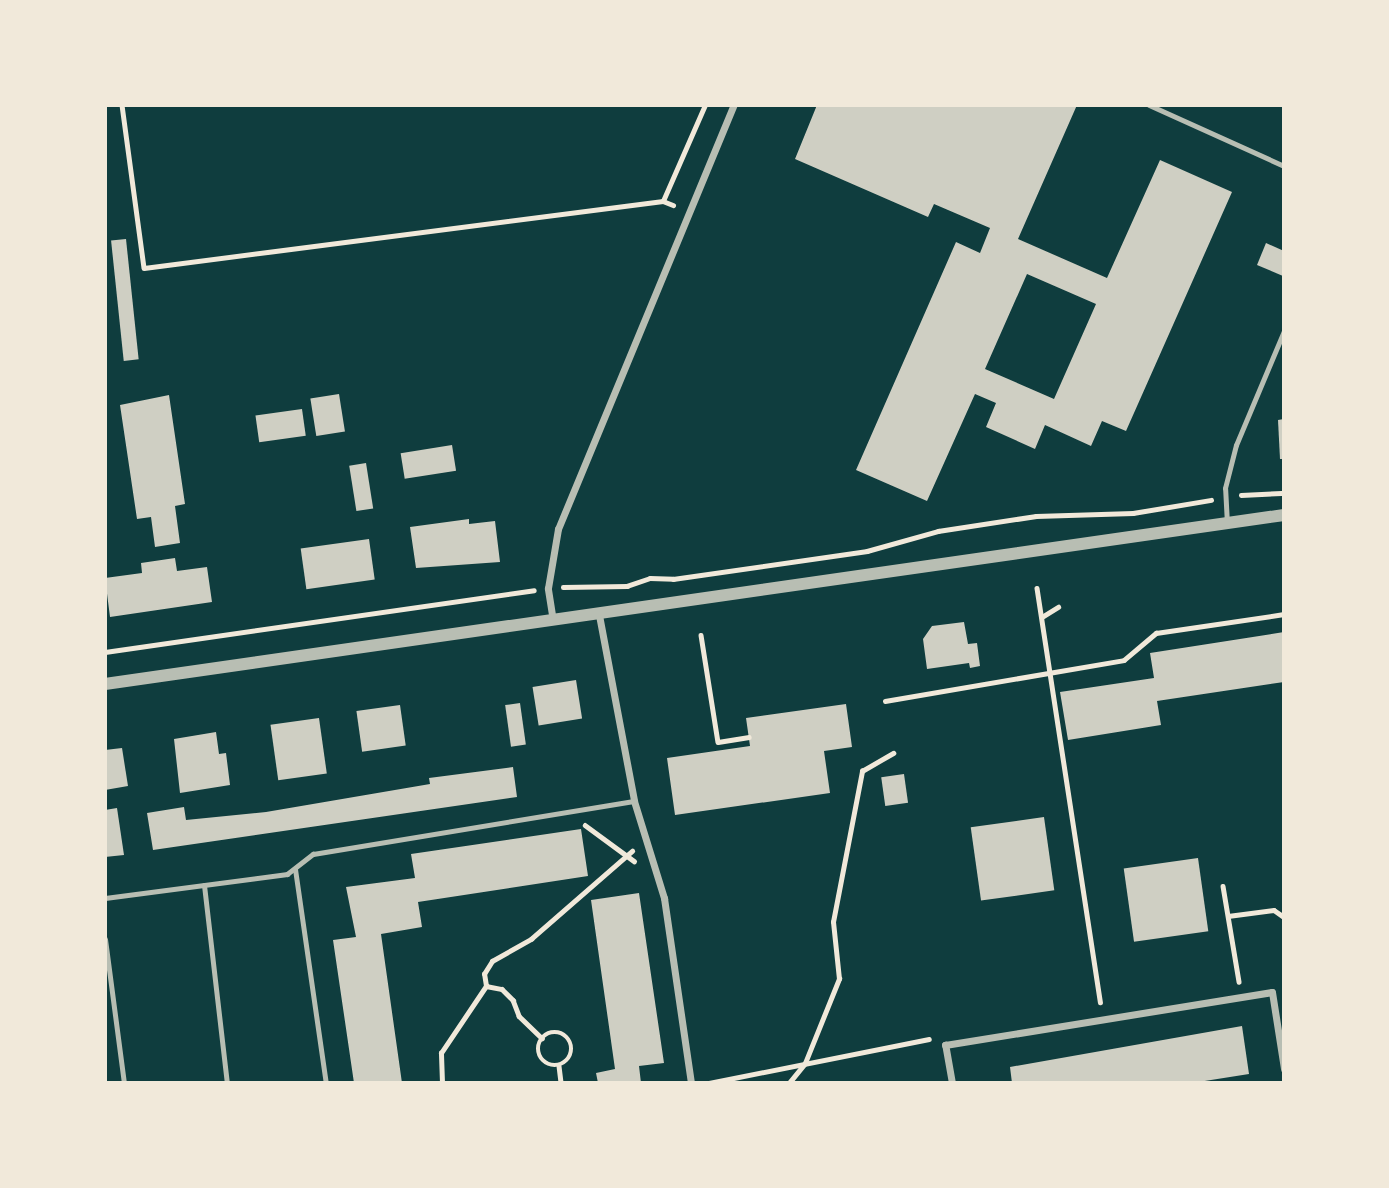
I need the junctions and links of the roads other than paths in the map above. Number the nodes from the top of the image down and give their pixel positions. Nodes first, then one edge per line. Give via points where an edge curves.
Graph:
1 (734, 105) edge
2 (1149, 105) edge
3 (1284, 166) edge
4 (1284, 331) edge
5 (1284, 515) edge
6 (1227, 524) junction
7 (599, 615) junction
8 (553, 621) junction
9 (105, 684) edge
10 (634, 801) junction
11 (295, 869) junction
12 (204, 885) junction
13 (105, 898) edge
14 (105, 939) edge
15 (1284, 1069) edge
16 (124, 1083) edge
17 (227, 1083) edge
18 (326, 1083) edge
19 (691, 1083) edge
20 (952, 1083) edge

1 - 8 street via 558,529 548,588
2 - 3 lane
4 - 6 lane via 1236,445 1225,488
5 - 6 street
6 - 7 street
7 - 8 street
7 - 10 street
8 - 9 street
10 - 11 lane via 313,854
10 - 19 street via 664,898
11 - 12 lane via 287,874
11 - 18 lane
12 - 13 lane
12 - 17 lane
14 - 16 lane
15 - 20 street via 1272,992 945,1045

